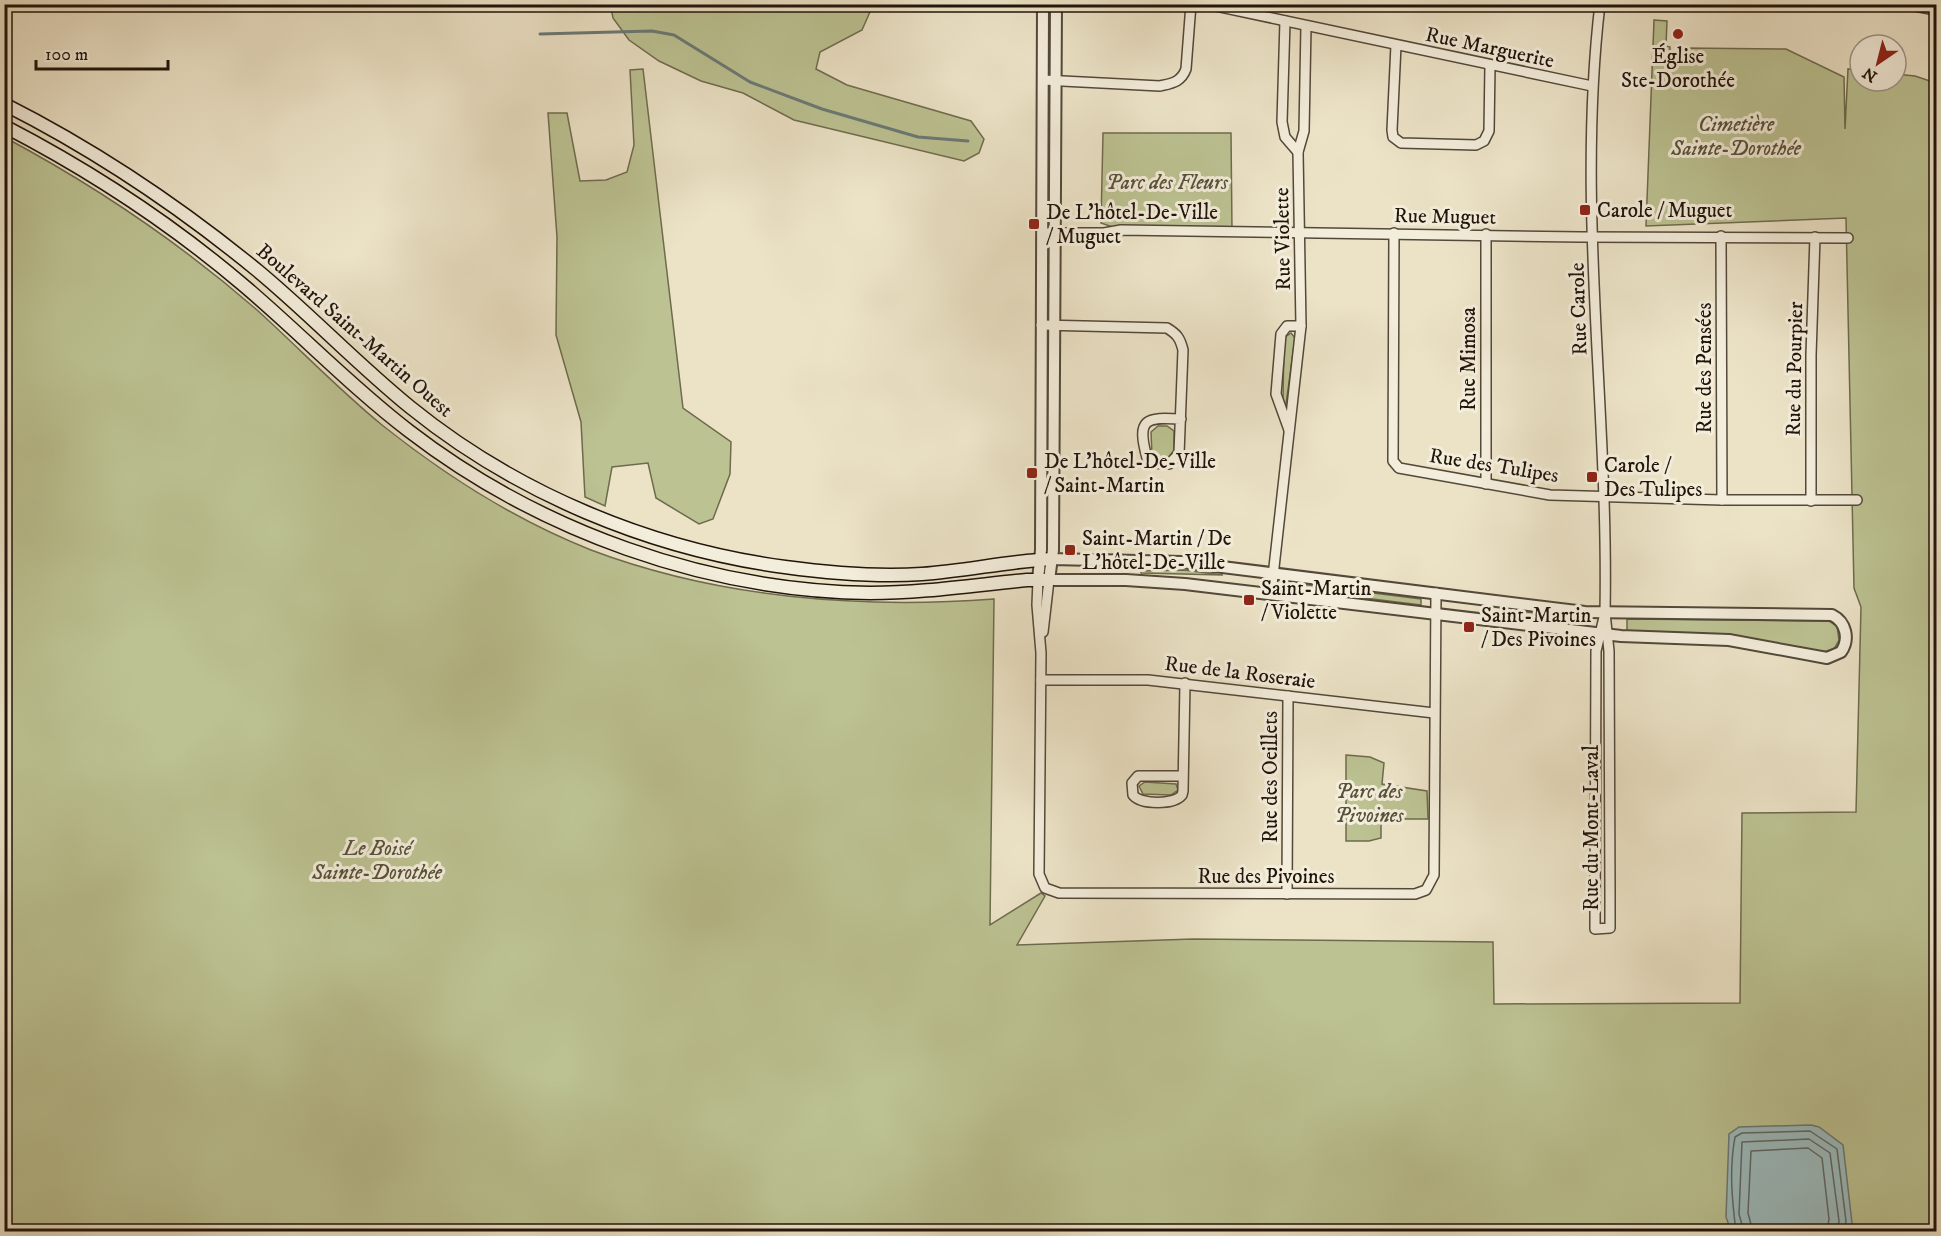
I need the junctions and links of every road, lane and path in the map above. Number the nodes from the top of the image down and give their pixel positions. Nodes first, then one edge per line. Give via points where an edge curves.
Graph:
1 (1043, 4) edge
2 (1056, 4) edge
3 (1191, 4) edge
4 (1206, 4) edge
5 (1600, 4) edge
6 (1914, 5) edge
7 (1936, 9) edge
8 (1284, 21) junction
9 (1306, 26) junction
10 (1396, 45) junction
11 (1490, 65) junction
12 (1043, 80) junction
13 (1056, 81) junction
14 (1592, 87) junction
15 (4, 104) edge
16 (4, 126) edge
17 (1298, 152) junction
18 (1301, 232) junction
19 (1042, 233) junction
20 (1055, 233) junction
21 (1394, 233) junction
22 (1486, 234) junction
23 (1721, 236) junction
24 (1593, 237) junction
25 (1815, 237) junction
26 (1848, 238) dead end
27 (1041, 324) junction
28 (1054, 325) junction
29 (1301, 326) junction
30 (1181, 419) junction
31 (1289, 430) junction
32 (1486, 484) junction
33 (1602, 495) junction
34 (1722, 500) junction
35 (1857, 500) dead end
36 (1811, 501) junction
37 (1046, 559) junction
38 (1273, 573) junction
39 (1044, 580) junction
40 (1436, 593) junction
41 (1271, 594) junction
42 (1605, 613) junction
43 (1435, 614) junction
44 (1604, 634) junction
45 (1041, 680) junction
46 (1185, 683) junction
47 (1288, 696) junction
48 (1434, 713) junction
49 (1184, 776) junction
50 (1287, 894) junction

1 - 12 street
2 - 13 street
3 - 13 street via 1186,69 1174,83 1160,86
4 - 8 street, Rue Marguerite
5 - 14 street, Rue Carole
6 - 7 street
8 - 9 street, Rue Marguerite
8 - 17 street, Rue Violette via 1282,122 1285,137
9 - 10 street, Rue Marguerite
9 - 17 street, Rue Violette via 1304,131
10 - 11 street, Rue Marguerite
10 - 11 street via 1392,130 1401,143 1476,145 1484,141 1489,131
11 - 14 street, Rue Marguerite
12 - 13 street
12 - 19 street
13 - 20 street
14 - 24 street, Rue Carole
15 - 37 main road, Boulevard Saint-Martin Ouest via 108,162 213,235 445,434 528,484 583,510 681,545 810,570 915,574
16 - 39 main road, Boulevard Saint-Martin Ouest via 99,180 201,251 429,446 497,490 567,525 670,562 783,586 891,593
17 - 18 street, Rue Violette
18 - 20 street, Rue Muguet
18 - 21 street, Rue Muguet
18 - 29 street, Rue Violette
19 - 20 street, Rue Muguet
19 - 27 street
20 - 28 street
21 - 22 street, Rue Muguet
21 - 32 street, Rue des Tulipes via 1393,461 1399,468
22 - 24 street, Rue Muguet
22 - 32 street, Rue Mimosa
23 - 24 street, Rue Muguet
23 - 25 street, Rue Muguet
23 - 34 street, Rue des Pensées
24 - 33 street, Rue Carole
25 - 26 street, Rue Muguet
25 - 36 street, Rue du Pourpier via 1810,356
27 - 28 street
27 - 37 street
28 - 30 street via 1167,328 1176,334 1183,350
28 - 37 street
29 - 31 street, Rue Violette
29 - 31 street, Rue Violette via 1287,326 1281,334 1276,394
30 - 30 street via 1147,421 1144,449 1153,463 1169,464 1179,454
31 - 38 street, Rue Violette
32 - 33 street, Rue des Tulipes via 1550,495
33 - 34 street, Rue des Tulipes
33 - 42 street, Rue Carole
34 - 36 street, Rue des Tulipes
35 - 36 street, Rue des Tulipes
37 - 38 street, Boulevard Saint-Martin Ouest via 1163,560
37 - 39 street
38 - 40 street, Boulevard Saint-Martin Ouest
38 - 41 street, Rue Violette
39 - 41 street, Boulevard Saint-Martin Ouest via 1150,581
39 - 45 street, Rue des Pivoines via 1036,604
40 - 42 street, Boulevard Saint-Martin Ouest
40 - 43 street, Rue des Pivoines
41 - 43 street, Boulevard Saint-Martin Ouest
42 - 44 street, Rue Carole
42 - 44 street, Boulevard Saint-Martin Ouest via 1832,615 1842,622 1846,637 1841,652 1827,658 1729,640
43 - 44 street, Boulevard Saint-Martin Ouest
43 - 48 street, Rue des Pivoines
44 - 44 street, Rue du Mont-Laval via 1596,651 1595,929 1610,928
45 - 46 street, Rue de la Roseraie via 1102,678
45 - 50 street, Rue des Pivoines via 1039,874 1045,888 1059,893
46 - 47 street, Rue de la Roseraie
46 - 49 street
47 - 48 street, Rue de la Roseraie
47 - 50 street, Rue des Oeillets
48 - 50 street, Rue des Pivoines via 1434,875 1428,887 1415,894
49 - 49 street via 1138,776 1132,783 1133,795 1143,801 1175,801 1182,795

